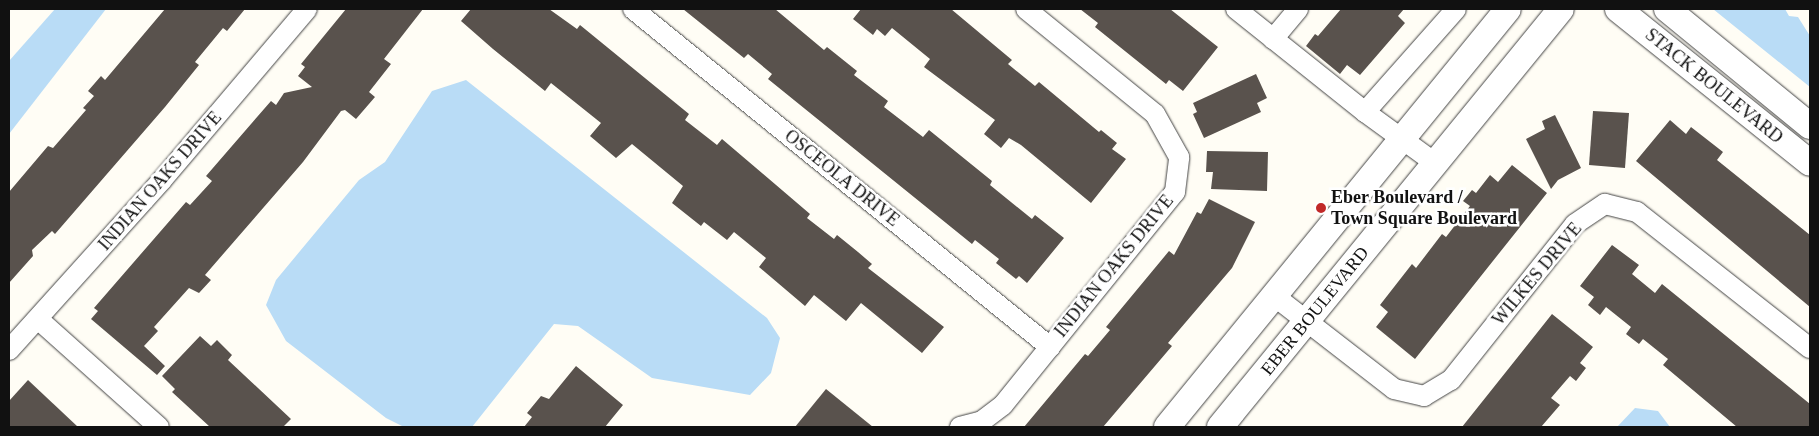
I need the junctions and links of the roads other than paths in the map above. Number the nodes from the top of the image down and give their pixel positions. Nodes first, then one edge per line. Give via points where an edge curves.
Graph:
1 (306, 9) edge
2 (633, 9) edge
3 (1026, 9) edge
4 (1236, 9) edge
5 (1298, 9) edge
6 (1456, 9) edge
7 (1508, 9) edge
8 (1561, 9) edge
9 (1618, 9) edge
10 (1667, 9) edge
11 (1273, 39) junction
12 (1365, 112) junction
13 (1810, 126) edge
14 (1403, 140) junction
15 (1810, 163) edge
16 (1435, 164) junction
17 (1273, 295) junction
18 (38, 319) junction
19 (1306, 322) junction
20 (1050, 346) junction
21 (1810, 348) edge
22 (9, 350) edge
23 (159, 427) edge
24 (960, 427) edge
25 (1167, 427) edge
26 (1220, 427) edge

1 - 18 street, INDIAN OAKS DRIVE via 162,180
2 - 20 street, OSCEOLA DRIVE
3 - 20 street, INDIAN OAKS DRIVE via 1155,114 1179,157 1175,192
4 - 11 street
5 - 11 street
6 - 12 street
7 - 14 street
8 - 16 street, EBER BOULEVARD
9 - 15 street, STACK BOULEVARD
10 - 13 street, STACK BOULEVARD
11 - 12 street
12 - 14 street
14 - 16 street
14 - 17 street
16 - 19 street, EBER BOULEVARD
17 - 19 street, WILKES DRIVE
17 - 25 street
18 - 22 street, INDIAN OAKS DRIVE
18 - 23 street
19 - 21 street, WILKES DRIVE via 1394,389 1424,396 1451,380 1575,224 1606,204 1637,212
19 - 26 street, EBER BOULEVARD
20 - 24 street, INDIAN OAKS DRIVE via 1002,405 982,421

